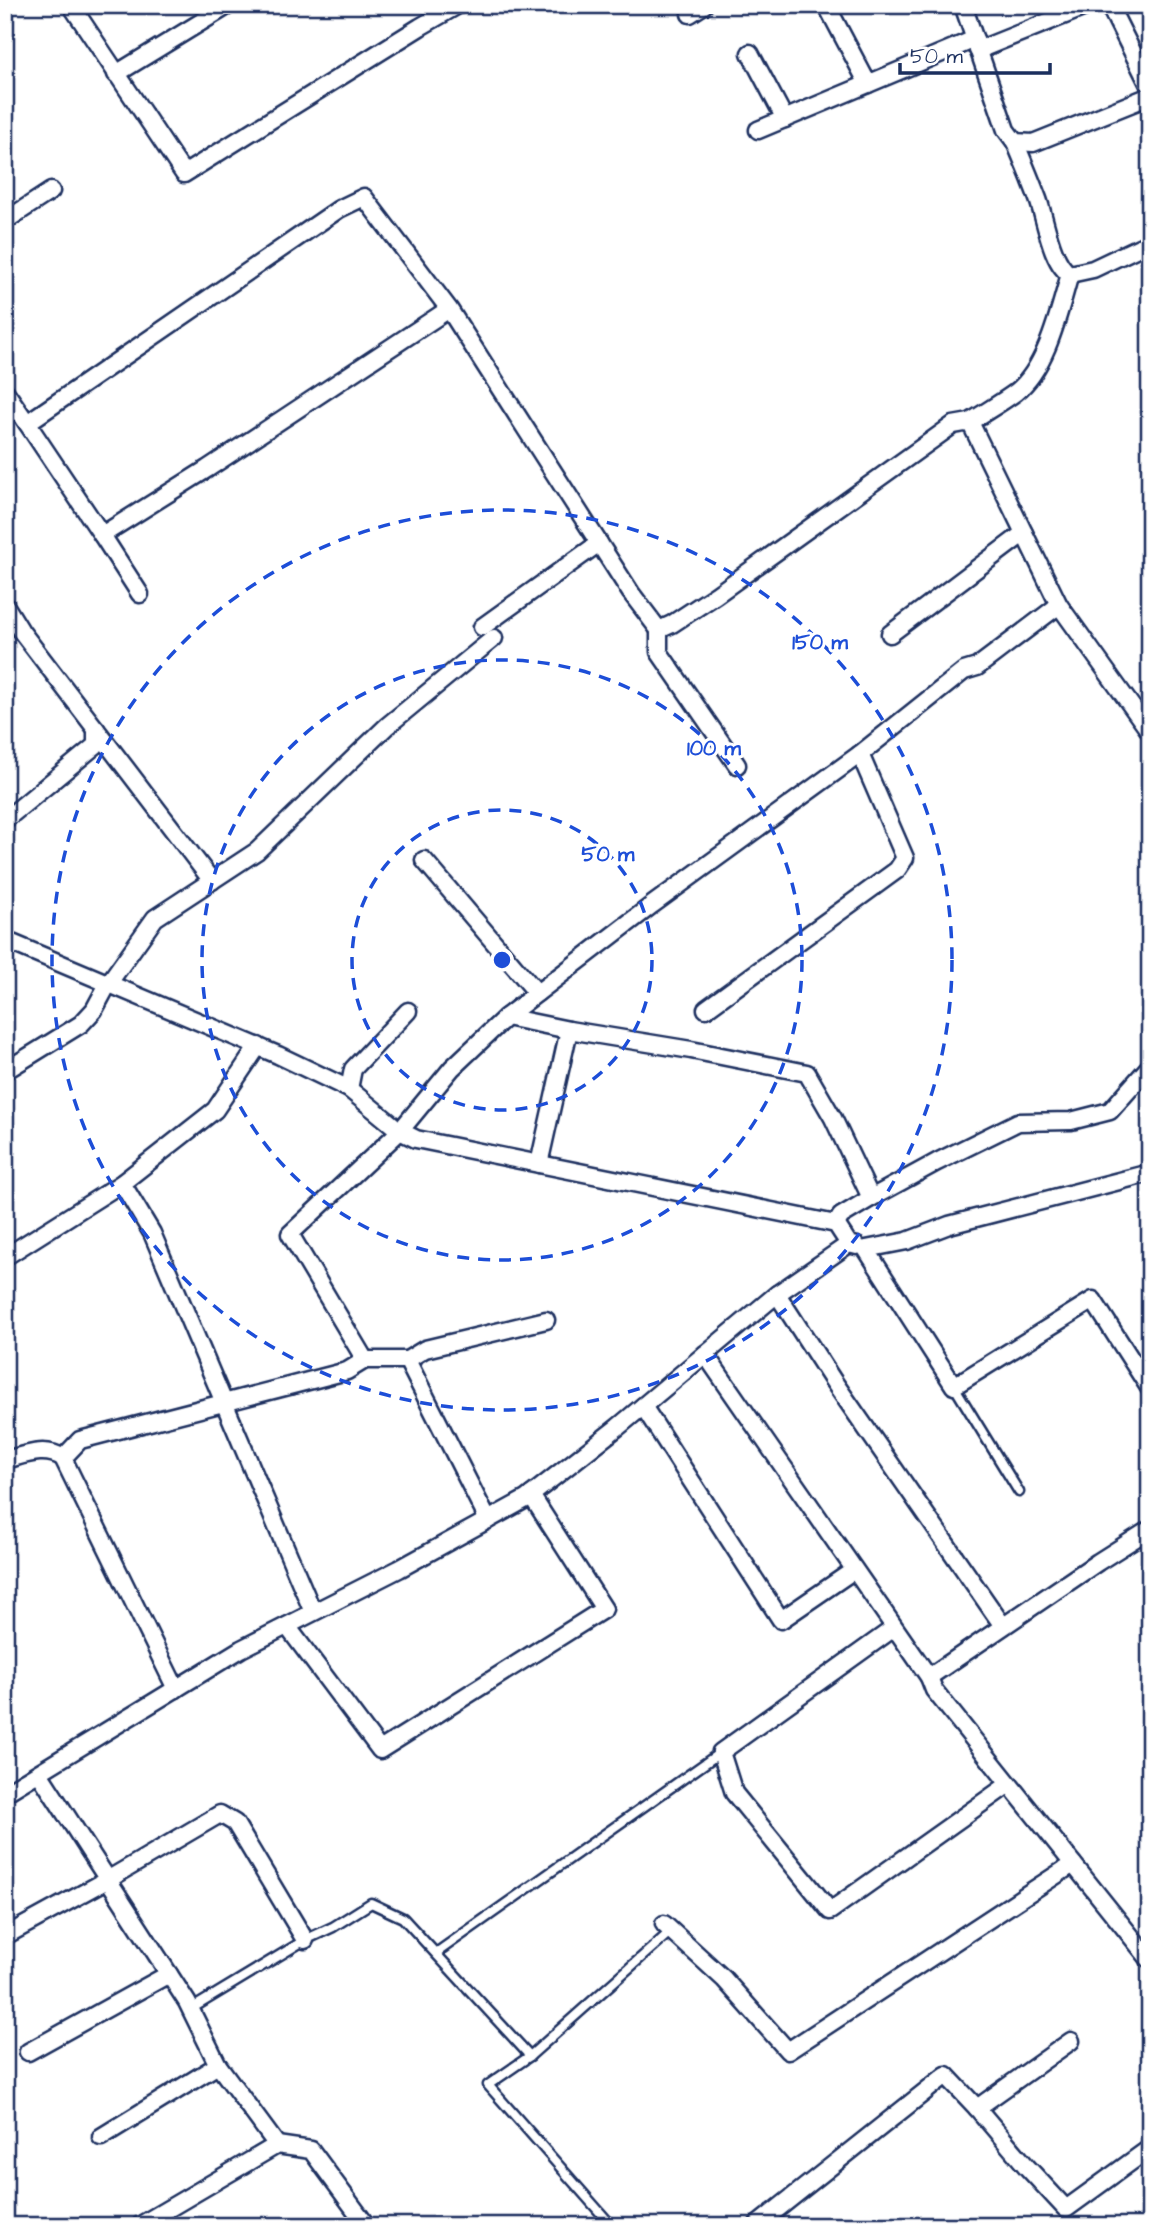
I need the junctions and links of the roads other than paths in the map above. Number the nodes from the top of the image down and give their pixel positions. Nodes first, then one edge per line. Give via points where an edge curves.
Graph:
1 (71, 5) edge
2 (229, 5) edge
3 (963, 5) edge
4 (1090, 5) edge
5 (1109, 5) edge
6 (452, 7) edge
7 (829, 10) dead end
8 (976, 45) junction
9 (750, 53) dead end
10 (116, 74) junction
11 (868, 84) junction
12 (1150, 87) edge
13 (1150, 96) edge
14 (785, 119) junction
15 (758, 130) dead end
16 (1015, 142) junction
17 (51, 191) dead end
18 (5, 221) edge
19 (1150, 242) edge
20 (1070, 274) junction
21 (449, 309) junction
22 (5, 391) edge
23 (970, 422) junction
24 (27, 424) junction
25 (1024, 533) junction
26 (102, 535) junction
27 (599, 544) junction
28 (140, 594) dead end
29 (1059, 604) junction
30 (5, 606) edge
31 (659, 630) junction
32 (890, 634) dead end
33 (96, 729) junction
34 (1150, 732) edge
35 (860, 754) junction
36 (737, 765) dead end
37 (5, 820) edge
38 (424, 860) dead end
39 (212, 881) junction
40 (5, 940) edge
41 (108, 984) junction
42 (537, 993) junction
43 (706, 1009) dead end
44 (408, 1012) dead end
45 (506, 1017) junction
46 (569, 1030) junction
47 (258, 1046) junction
48 (1150, 1066) edge
49 (5, 1071) edge
50 (349, 1088) junction
51 (400, 1131) junction
52 (539, 1164) junction
53 (1150, 1172) edge
54 (122, 1183) junction
55 (871, 1198) junction
56 (836, 1224) junction
57 (849, 1244) junction
58 (866, 1249) junction
59 (5, 1257) edge
60 (777, 1294) junction
61 (546, 1320) dead end
62 (705, 1354) junction
63 (365, 1360) junction
64 (407, 1360) junction
65 (954, 1386) junction
66 (1150, 1389) edge
67 (224, 1403) junction
68 (643, 1406) junction
69 (63, 1458) junction
70 (5, 1460) edge
71 (1019, 1492) dead end
72 (531, 1495) junction
73 (488, 1520) junction
74 (1150, 1529) edge
75 (854, 1570) junction
76 (313, 1612) junction
77 (287, 1626) junction
78 (1003, 1626) junction
79 (894, 1628) junction
80 (929, 1677) junction
81 (176, 1689) junction
82 (721, 1752) junction
83 (39, 1773) junction
84 (1009, 1784) junction
85 (5, 1793) edge
86 (1073, 1864) junction
87 (109, 1879) junction
88 (668, 1927) joint
89 (5, 1936) edge
90 (305, 1940) junction
91 (436, 1953) junction
92 (1150, 1960) edge
93 (169, 1974) junction
94 (191, 2009) junction
95 (1070, 2041) dead end
96 (29, 2052) dead end
97 (530, 2056) junction
98 (218, 2065) junction
99 (977, 2108) junction
100 (101, 2137) dead end
101 (277, 2145) junction
102 (1150, 2148) edge
103 (139, 2226) edge
104 (366, 2226) edge
105 (612, 2226) edge
106 (756, 2226) edge

1 - 10 street
2 - 10 street
3 - 8 street
4 - 8 street
5 - 12 street
6 - 10 street via 184,174
7 - 11 street
8 - 11 street
8 - 16 street via 1006,130
9 - 14 street
11 - 14 street
13 - 16 street via 1033,144
14 - 15 street
16 - 20 street via 1054,252
17 - 18 street
19 - 20 street via 1093,269
20 - 23 street via 1039,365 1018,391
21 - 24 street via 364,197 339,209
21 - 26 street
21 - 27 street
22 - 24 street
23 - 25 street
23 - 31 street via 953,425 716,595
24 - 26 street
25 - 29 street
25 - 32 street
26 - 28 street
27 - 31 street
27 - 39 street via 488,633 257,851
29 - 34 street
29 - 35 street via 977,667 964,671
30 - 33 street
31 - 36 street via 659,652
33 - 37 street via 96,745
33 - 39 street
35 - 42 street
35 - 43 street via 905,858 897,870
38 - 42 street
39 - 41 street via 155,918
40 - 41 street
41 - 47 street
41 - 49 street via 81,1024
42 - 45 street
44 - 50 street via 353,1069
45 - 46 street
45 - 51 street via 452,1068
46 - 52 street
46 - 55 street via 807,1073
47 - 50 street
47 - 54 street via 215,1110
48 - 55 street via 1110,1111 1071,1121 1018,1122
50 - 51 street
51 - 52 street via 416,1139
51 - 63 street via 290,1234
52 - 56 street
53 - 58 street
54 - 59 street
54 - 67 street via 152,1233
55 - 56 street
56 - 57 street
57 - 58 street
57 - 60 street
58 - 65 street
60 - 62 street
60 - 78 street
61 - 64 street via 425,1349
62 - 68 street
62 - 75 street
63 - 64 street
63 - 67 street via 346,1371
64 - 73 street
65 - 66 street via 1093,1300
65 - 71 lane
67 - 69 street via 80,1440
67 - 76 street
68 - 72 street
68 - 75 street via 781,1620
69 - 70 street via 41,1451
69 - 81 street
72 - 73 street
72 - 77 street via 604,1609 380,1750
73 - 76 street
74 - 78 street
75 - 79 street
76 - 77 street
77 - 81 street
78 - 80 street
79 - 80 street
79 - 82 street
80 - 84 street via 933,1690
81 - 83 street
82 - 84 street via 734,1793 831,1911
82 - 91 lane
83 - 85 street
83 - 87 street
84 - 86 street
86 - 88 street via 788,2051 724,1979
86 - 92 street
87 - 89 street
87 - 90 street via 220,1814 234,1823
87 - 93 street
88 - 97 lane
90 - 91 lane via 371,1903 404,1918
90 - 94 lane
91 - 97 lane
93 - 94 street
93 - 96 street
94 - 98 street
95 - 99 street
97 - 105 lane via 488,2085
98 - 100 street
98 - 101 street
99 - 102 street via 1066,2209
99 - 106 street via 946,2075
101 - 103 street
101 - 104 street via 311,2150

